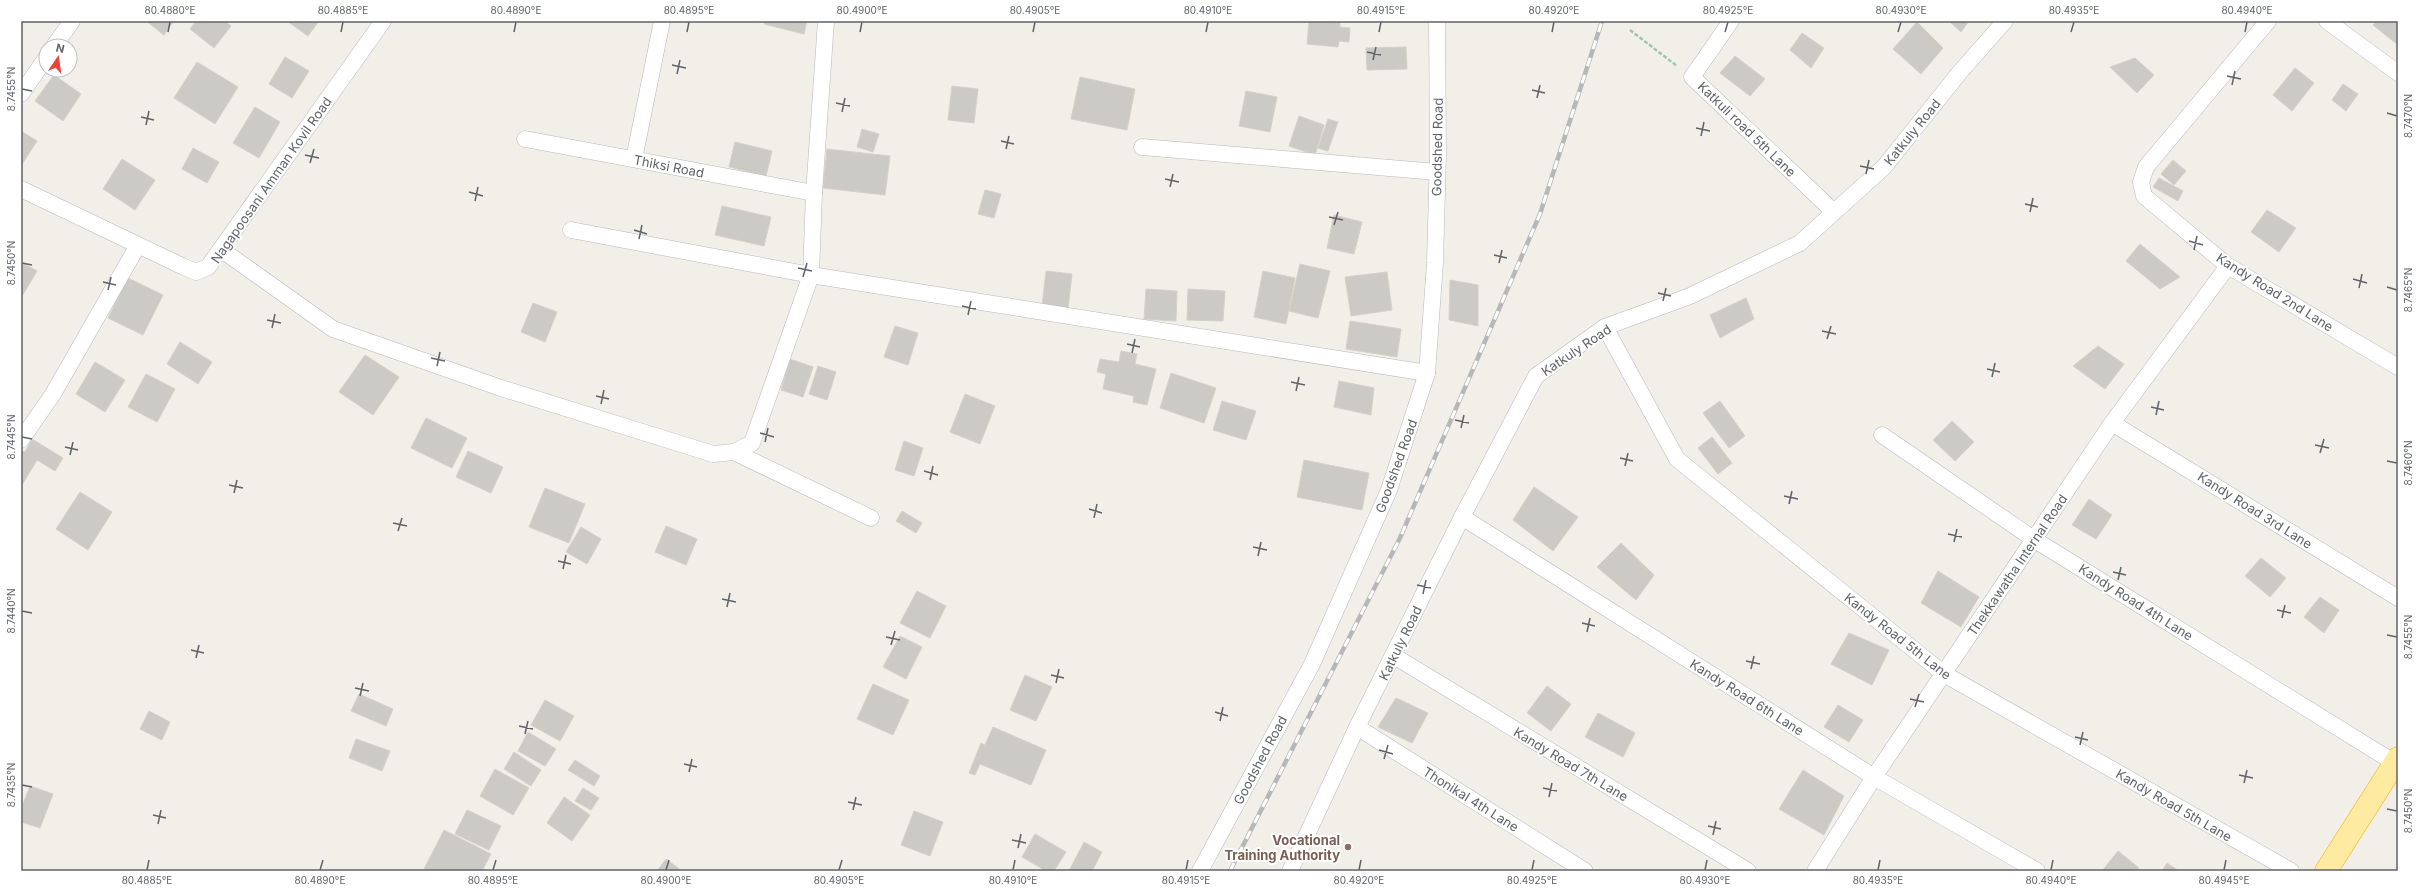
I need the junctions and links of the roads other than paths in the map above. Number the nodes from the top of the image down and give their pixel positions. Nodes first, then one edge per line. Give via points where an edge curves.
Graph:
1 (72, 21) edge
2 (383, 21) edge
3 (662, 21) edge
4 (826, 21) edge
5 (1437, 21) edge
6 (1731, 21) edge
7 (2005, 21) edge
8 (2268, 21) edge
9 (2327, 21) edge
10 (60, 38) edge
11 (38, 70) edge
12 (2398, 73) edge
13 (21, 94) edge
14 (525, 139) dead end
15 (1142, 146) dead end
16 (634, 159) junction
17 (1438, 172) junction
18 (21, 189) edge
19 (814, 193) junction
20 (1834, 212) junction
21 (571, 230) dead end
22 (137, 247) junction
23 (222, 250) junction
24 (2228, 266) junction
25 (811, 275) junction
26 (1605, 327) junction
27 (2398, 367) edge
28 (1427, 373) junction
29 (2112, 422) junction
30 (1882, 435) dead end
31 (21, 440) edge
32 (734, 452) junction
33 (1462, 516) junction
34 (871, 518) dead end
35 (2035, 540) junction
36 (2398, 598) edge
37 (1394, 656) junction
38 (1944, 674) junction
39 (1357, 727) junction
40 (2396, 760) edge
41 (1874, 777) junction
42 (1200, 871) edge
43 (1290, 871) edge
44 (1585, 871) edge
45 (1748, 871) edge
46 (1815, 871) edge
47 (2037, 871) edge
48 (2291, 871) edge
49 (2326, 871) edge

1 - 10 street
2 - 23 street, Nagapoosani Amman Kovil Road
3 - 16 street
4 - 19 street
5 - 17 street, Goodshed Road
6 - 20 street, Katkuli road 5th Lane via 1692,77
7 - 20 street, Katkuly Road via 1960,72 1884,167
8 - 24 street, Kandy Road 2nd Lane via 2146,167 2141,182 2144,196
9 - 12 street
11 - 13 street
14 - 16 street, Thiksi Road
15 - 17 street
16 - 19 street, Thiksi Road
17 - 28 street, Goodshed Road
18 - 22 street, Nagapoosani Amman Kovil Road
19 - 25 street
20 - 26 street, Katkuly Road via 1800,243 1690,296
21 - 25 street
22 - 23 street, Nagapoosani Amman Kovil Road via 196,272 208,267
22 - 31 street via 53,394
23 - 32 street via 333,329 501,388 713,454
24 - 27 street, Kandy Road 2nd Lane
24 - 29 street, Thekkawatha Internal Road
25 - 28 street
25 - 32 street via 752,443
26 - 33 street, Katkuly Road via 1536,376
26 - 38 street, Kandy Road 5th Lane via 1676,459
28 - 42 street, Goodshed Road via 1389,490 1312,664
29 - 35 street, Thekkawatha Internal Road
29 - 36 street, Kandy Road 3rd Lane
30 - 35 street, Kandy Road 4th Lane
32 - 34 street
33 - 37 street, Katkuly Road
33 - 41 street, Kandy Road 6th Lane
35 - 38 street, Thekkawatha Internal Road
35 - 40 street, Kandy Road 4th Lane
37 - 39 street, Katkuly Road
37 - 45 street, Kandy Road 7th Lane
38 - 41 street, Thekkawatha Internal Road
38 - 48 street, Kandy Road 5th Lane
39 - 43 street, Katkuly Road
39 - 44 street, Thonikal 4th Lane
40 - 49 highway
41 - 46 street, Thekkawatha Internal Road
41 - 47 street, Kandy Road 6th Lane

